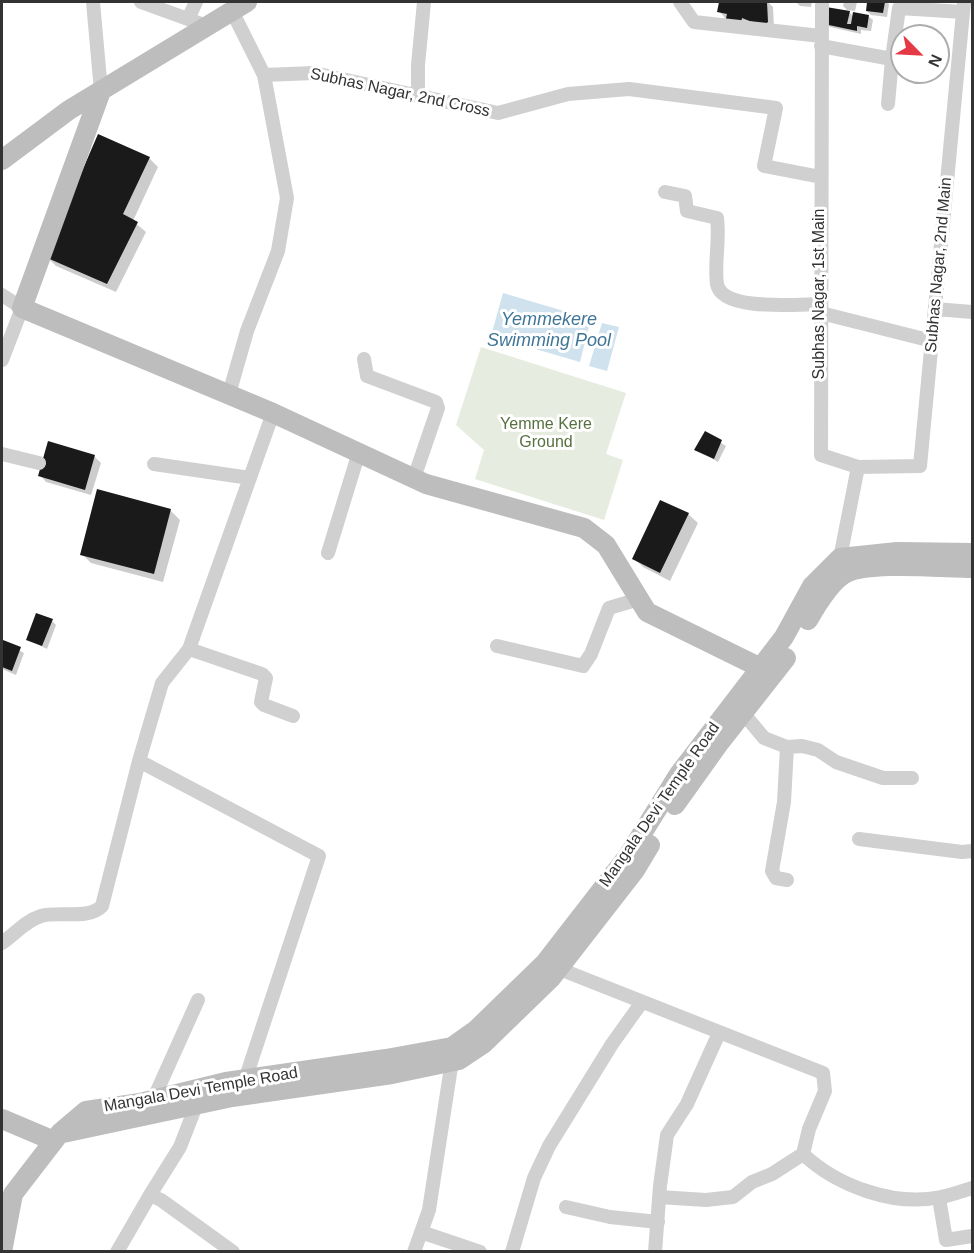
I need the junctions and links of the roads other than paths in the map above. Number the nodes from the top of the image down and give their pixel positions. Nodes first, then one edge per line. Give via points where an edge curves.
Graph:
1 (93, 2) edge
2 (141, 2) edge
3 (196, 2) edge
4 (424, 2) edge
5 (680, 2) edge
6 (822, 2) edge
7 (899, 5) edge
8 (240, 6) edge
9 (964, 7) edge
10 (188, 19) junction
11 (897, 24) edge
12 (207, 26) junction
13 (821, 41) junction
14 (890, 58) edge
15 (264, 75) junction
16 (890, 82) edge
17 (100, 91) junction
18 (418, 96) junction
19 (888, 104) dead end
20 (2, 160) edge
21 (821, 177) junction
22 (665, 192) dead end
23 (2, 295) edge
24 (22, 308) junction
25 (821, 308) junction
26 (935, 309) junction
27 (972, 312) edge
28 (932, 340) junction
29 (364, 359) dead end
30 (2, 360) edge
31 (229, 394) junction
32 (273, 413) junction
33 (359, 452) junction
34 (2, 454) edge
35 (39, 463) dead end
36 (153, 464) dead end
37 (858, 467) junction
38 (250, 478) junction
39 (414, 478) junction
40 (328, 553) dead end
41 (972, 553) edge
42 (843, 566) junction
43 (972, 568) edge
44 (639, 599) junction
45 (497, 646) dead end
46 (189, 649) junction
47 (768, 672) junction
48 (744, 714) junction
49 (293, 716) dead end
50 (787, 747) junction
51 (139, 761) junction
52 (912, 778) dead end
53 (859, 839) dead end
54 (972, 851) edge
55 (787, 880) dead end
56 (2, 943) edge
57 (552, 966) junction
58 (198, 1000) dead end
59 (642, 1002) junction
60 (719, 1033) junction
61 (453, 1054) junction
62 (244, 1080) junction
63 (199, 1097) junction
64 (153, 1100) junction
65 (2, 1119) edge
66 (57, 1137) junction
67 (803, 1154) junction
68 (972, 1188) edge
69 (150, 1195) junction
70 (659, 1197) junction
71 (939, 1198) junction
72 (566, 1207) dead end
73 (658, 1222) junction
74 (421, 1232) junction
75 (972, 1236) edge
76 (228, 1250) edge
77 (2, 1251) edge
78 (117, 1251) edge
79 (414, 1251) edge
80 (480, 1251) edge
81 (512, 1251) edge
82 (655, 1251) edge

1 - 17 street
2 - 10 street
3 - 10 street
4 - 18 street
5 - 13 street via 694,22
6 - 13 street, Subhas Nagar, 1st Main
7 - 9 street
7 - 11 street
8 - 12 main road
8 - 15 street
9 - 26 street, Subhas Nagar, 2nd Main
10 - 12 street
12 - 17 main road
13 - 14 street
13 - 21 street, Subhas Nagar, 1st Main
15 - 18 street, Subhas Nagar, 2nd Cross via 314,73
15 - 31 street via 287,198 278,251 247,331
16 - 19 street
17 - 20 main road
17 - 24 main road
18 - 21 street, Subhas Nagar, 2nd Cross via 498,113 568,94 629,89 776,108 764,166
21 - 25 street, Subhas Nagar, 1st Main
22 - 25 street via 685,196 687,210 717,218 717,284 726,297 741,303
23 - 24 street
24 - 30 street
24 - 31 main road
25 - 28 street
25 - 37 street, Subhas Nagar, 1st Main via 821,454
26 - 27 street
26 - 28 street, Subhas Nagar, 2nd Main
28 - 37 street, Subhas Nagar, 2nd Main via 921,466
29 - 39 street via 368,376 436,402 438,408
31 - 32 main road
32 - 33 main road
32 - 38 street
33 - 39 main road
33 - 40 street
34 - 35 street
36 - 38 street
37 - 42 street
38 - 46 street
39 - 44 main road via 584,528 606,545
41 - 42 main road via 897,552
42 - 43 main road
42 - 47 main road, Mangala Devi Temple Road via 812,585
44 - 45 street via 609,608 591,654 582,666
44 - 47 main road via 647,612
46 - 49 street via 262,674 266,678 261,702
46 - 51 street via 162,683
47 - 48 main road, Mangala Devi Temple Road
47 - 57 main road, Mangala Devi Temple Road via 686,765
48 - 50 street via 764,738
48 - 57 main road, Mangala Devi Temple Road via 685,789 634,870
50 - 52 street via 818,750 836,762 883,778
50 - 55 street via 784,802 772,876
51 - 56 street via 102,906 81,913 41,916
51 - 62 street via 319,856
53 - 54 street
57 - 59 street
57 - 61 main road, Mangala Devi Temple Road
58 - 64 street
59 - 60 street
59 - 81 street via 549,1146 534,1178
60 - 67 street via 823,1073 825,1091
60 - 70 street via 687,1104 667,1135
61 - 62 main road, Mangala Devi Temple Road
61 - 63 main road, Mangala Devi Temple Road via 392,1074 232,1097
61 - 74 street via 429,1210
62 - 63 main road, Mangala Devi Temple Road
63 - 64 main road, Mangala Devi Temple Road
63 - 66 main road, Mangala Devi Temple Road
63 - 69 street via 180,1147
64 - 66 main road, Mangala Devi Temple Road via 86,1110
65 - 66 main road
66 - 77 main road, Mangala Devi Temple Road via 13,1194
67 - 70 street via 733,1197
67 - 71 street via 820,1170 858,1188 899,1198
68 - 71 street
69 - 76 street
69 - 78 street
70 - 73 street
71 - 75 street via 946,1240
72 - 73 street
73 - 82 street
74 - 79 street
74 - 80 street

